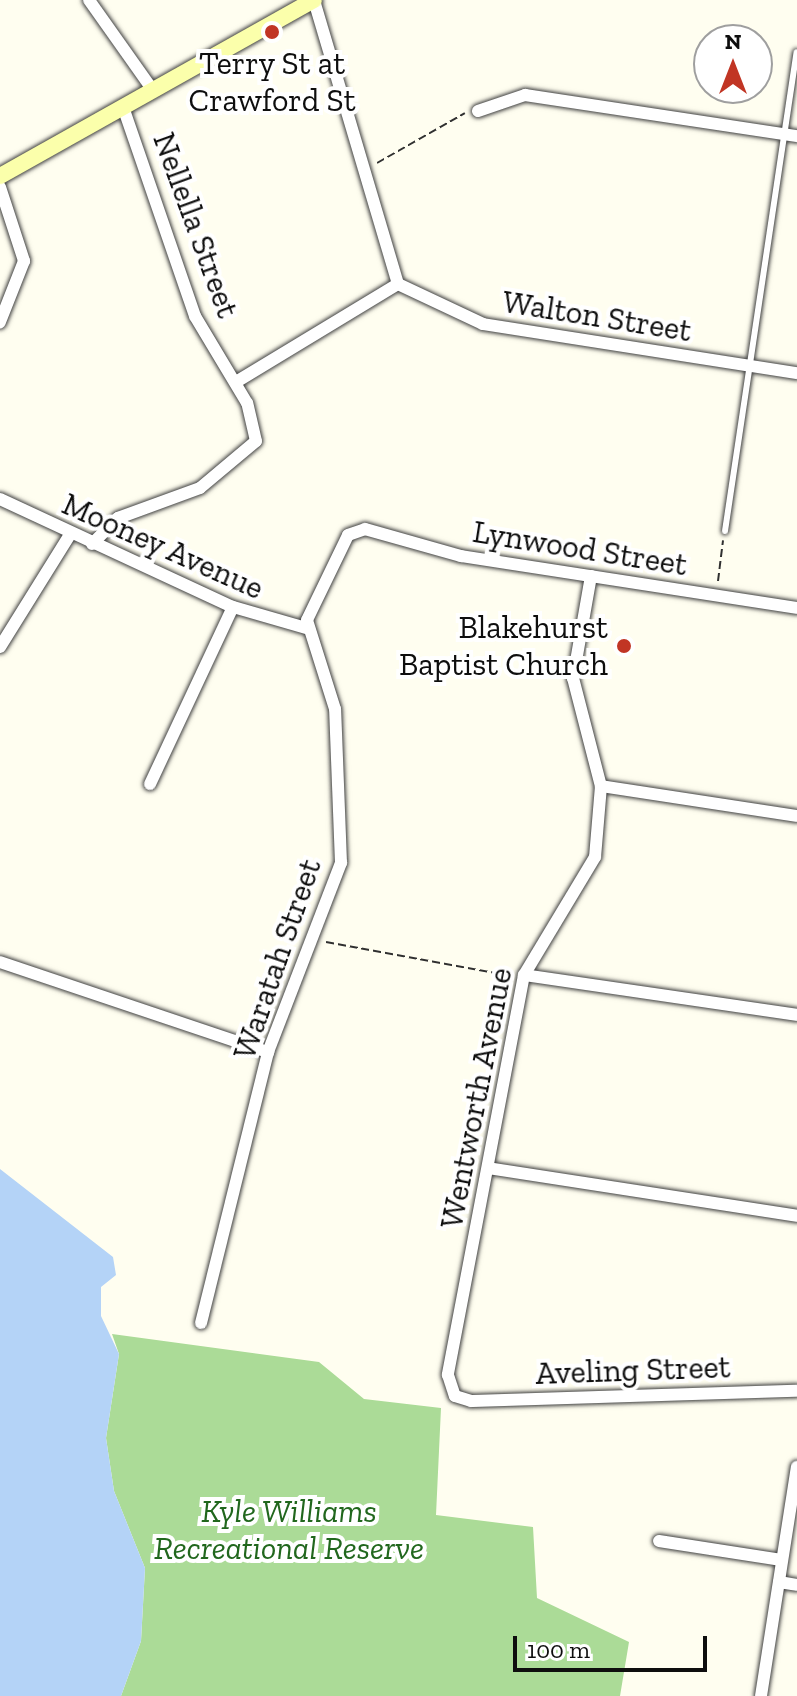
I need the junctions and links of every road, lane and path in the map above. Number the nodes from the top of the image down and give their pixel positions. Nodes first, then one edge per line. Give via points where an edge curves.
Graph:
1 (89, 0) edge
2 (314, 0) edge
3 (797, 52) edge
4 (152, 89) junction
5 (123, 107) junction
6 (478, 111) dead end
7 (461, 113) dead end
8 (790, 135) edge
9 (366, 169) junction
10 (0, 176) edge
11 (0, 187) edge
12 (398, 284) junction
13 (0, 322) edge
14 (750, 366) junction
15 (797, 373) edge
16 (236, 382) junction
17 (0, 499) edge
18 (725, 531) joint
19 (71, 533) junction
20 (92, 544) junction
21 (591, 576) junction
22 (716, 595) junction
23 (233, 607) junction
24 (797, 608) edge
25 (309, 629) junction
26 (0, 647) edge
27 (150, 784) dead end
28 (601, 786) junction
29 (797, 816) edge
30 (314, 936) junction
31 (0, 962) edge
32 (524, 975) junction
33 (797, 1015) edge
34 (268, 1052) junction
35 (488, 1168) junction
36 (797, 1216) edge
37 (201, 1323) dead end
38 (797, 1391) edge
39 (471, 1401) joint
40 (797, 1467) edge
41 (659, 1541) dead end
42 (782, 1560) junction
43 (779, 1582) junction
44 (797, 1585) edge
45 (761, 1696) edge

1 - 4 street
2 - 4 street
2 - 9 street
3 - 8 lane
4 - 5 street
5 - 10 street
5 - 16 street, Nellella Street via 195,316
6 - 8 street via 525,95
7 - 9 path
8 - 14 lane
9 - 12 street
11 - 13 street via 24,261
12 - 14 street, Walton Street via 483,324
12 - 16 street
14 - 15 street, Walton Street
14 - 18 lane
16 - 20 street, Nellella Street via 250,408 254,449 195,491 108,523
17 - 19 street, Mooney Avenue
18 - 22 path
19 - 20 street, Mooney Avenue
19 - 26 street
20 - 23 street, Mooney Avenue
21 - 22 street, Lynwood Street
21 - 25 street, Lynwood Street via 447,553 357,529 342,541 313,602
21 - 28 street, Wentworth Avenue via 573,678
22 - 24 street, Lynwood Street
23 - 25 street, Mooney Avenue
23 - 27 street
25 - 30 street, Waratah Street via 335,709 341,858
28 - 29 street
28 - 32 street, Wentworth Avenue via 590,872
30 - 32 path via 333,946
30 - 34 street, Waratah Street
31 - 34 street
32 - 33 street
32 - 35 street, Wentworth Avenue
34 - 37 street, Waratah Street
35 - 36 street
35 - 39 street, Wentworth Avenue via 448,1375 455,1396
38 - 39 street, Aveling Street
40 - 42 street
41 - 42 street
42 - 43 street
43 - 44 street
43 - 45 street

